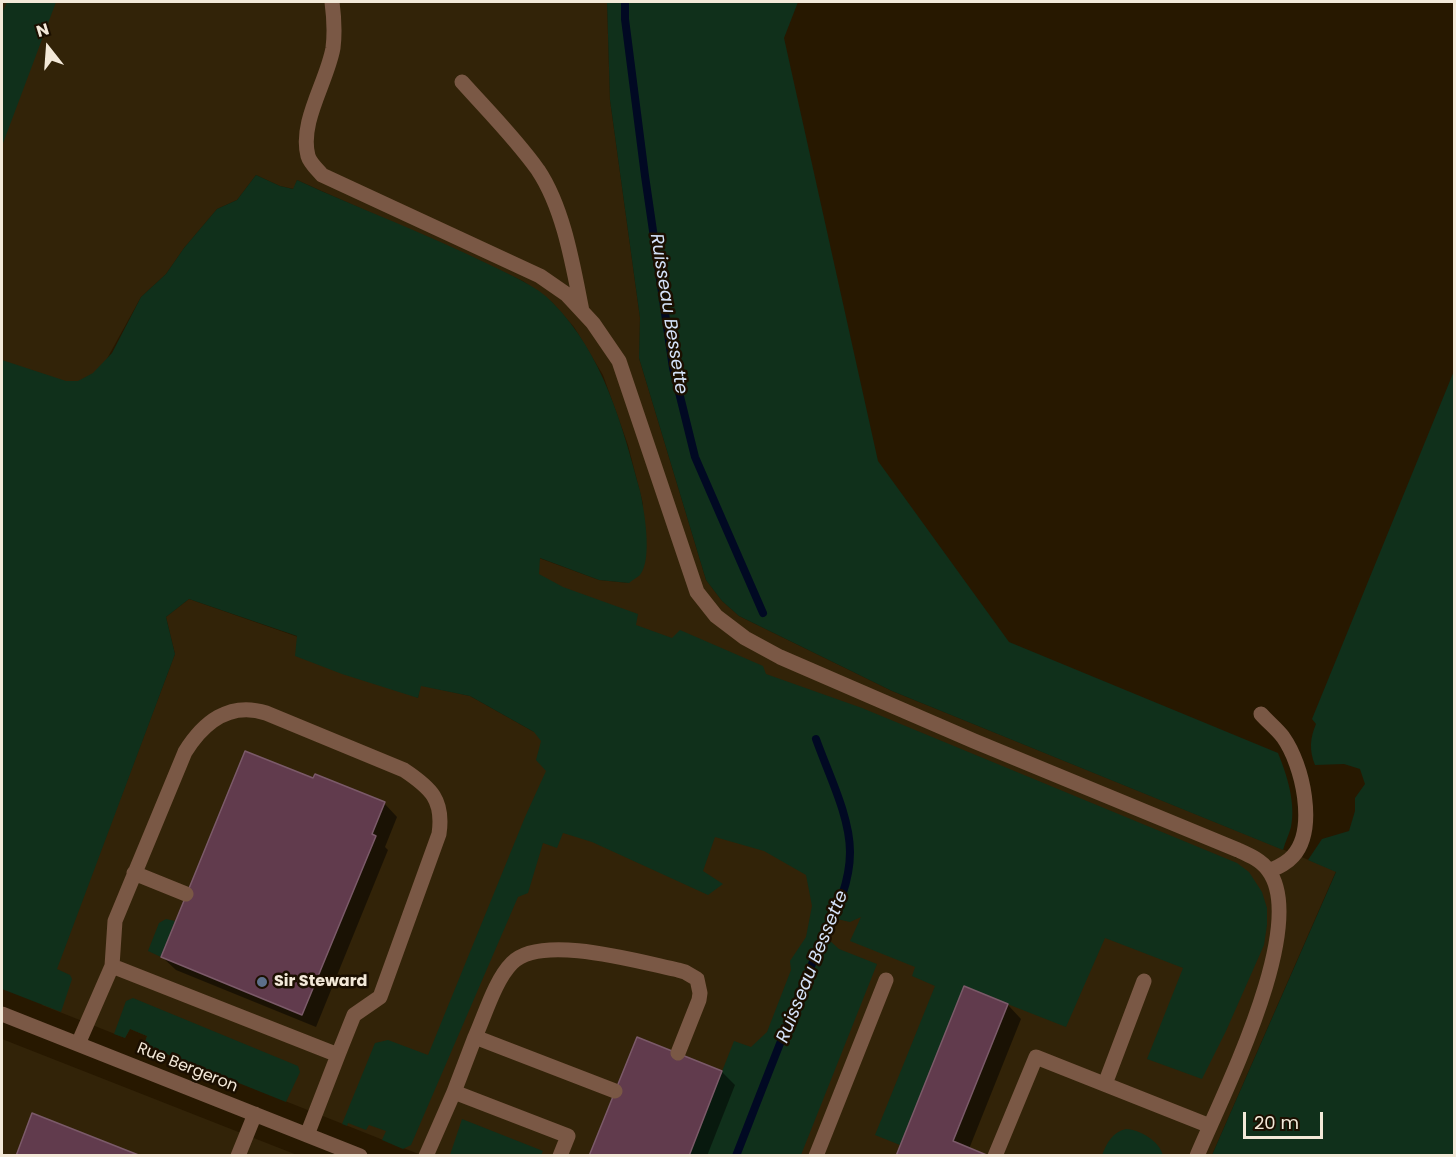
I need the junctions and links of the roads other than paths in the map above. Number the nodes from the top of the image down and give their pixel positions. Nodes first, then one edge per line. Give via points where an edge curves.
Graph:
1 (332, 2) edge
2 (462, 82) dead end
3 (582, 311) junction
4 (1260, 714) dead end
5 (1269, 871) junction
6 (134, 873) junction
7 (186, 894) dead end
8 (112, 966) junction
9 (886, 980) dead end
10 (1144, 981) dead end
11 (2, 1014) edge
12 (475, 1037) junction
13 (78, 1044) junction
14 (678, 1053) dead end
15 (339, 1055) junction
16 (1105, 1084) junction
17 (615, 1091) dead end
18 (454, 1092) junction
19 (255, 1114) junction
20 (1210, 1126) junction
21 (307, 1135) junction
22 (238, 1155) edge
23 (360, 1155) edge
24 (426, 1155) edge
25 (560, 1155) edge
26 (816, 1155) edge
27 (995, 1155) edge
28 (1197, 1155) edge

1 - 3 street via 333,48 306,128 309,158 322,174 540,276
2 - 3 street via 538,172 569,245
3 - 5 street via 619,361 697,592 716,616 780,657 1238,850 1259,860
4 - 5 street via 1284,738 1305,798 1306,820 1300,844 1287,863
5 - 20 street via 1280,914 1274,954 1252,1027
6 - 7 street
6 - 8 street via 115,921
6 - 15 street via 185,752 208,724 233,711 266,713 387,761 423,782 440,808 439,834 380,997 354,1015
8 - 13 street
8 - 15 street
9 - 26 street
10 - 16 street
11 - 13 street, Rue Bergeron
12 - 14 street via 502,977 514,960 536,951 572,950 678,970 697,979 699,1000
12 - 17 street
12 - 18 street
13 - 19 street, Rue Bergeron
15 - 21 street
16 - 20 street
16 - 27 street via 1036,1057
18 - 24 street
18 - 25 street via 568,1136
19 - 21 street, Rue Bergeron
19 - 22 street
20 - 28 street
21 - 23 street, Rue Bergeron

